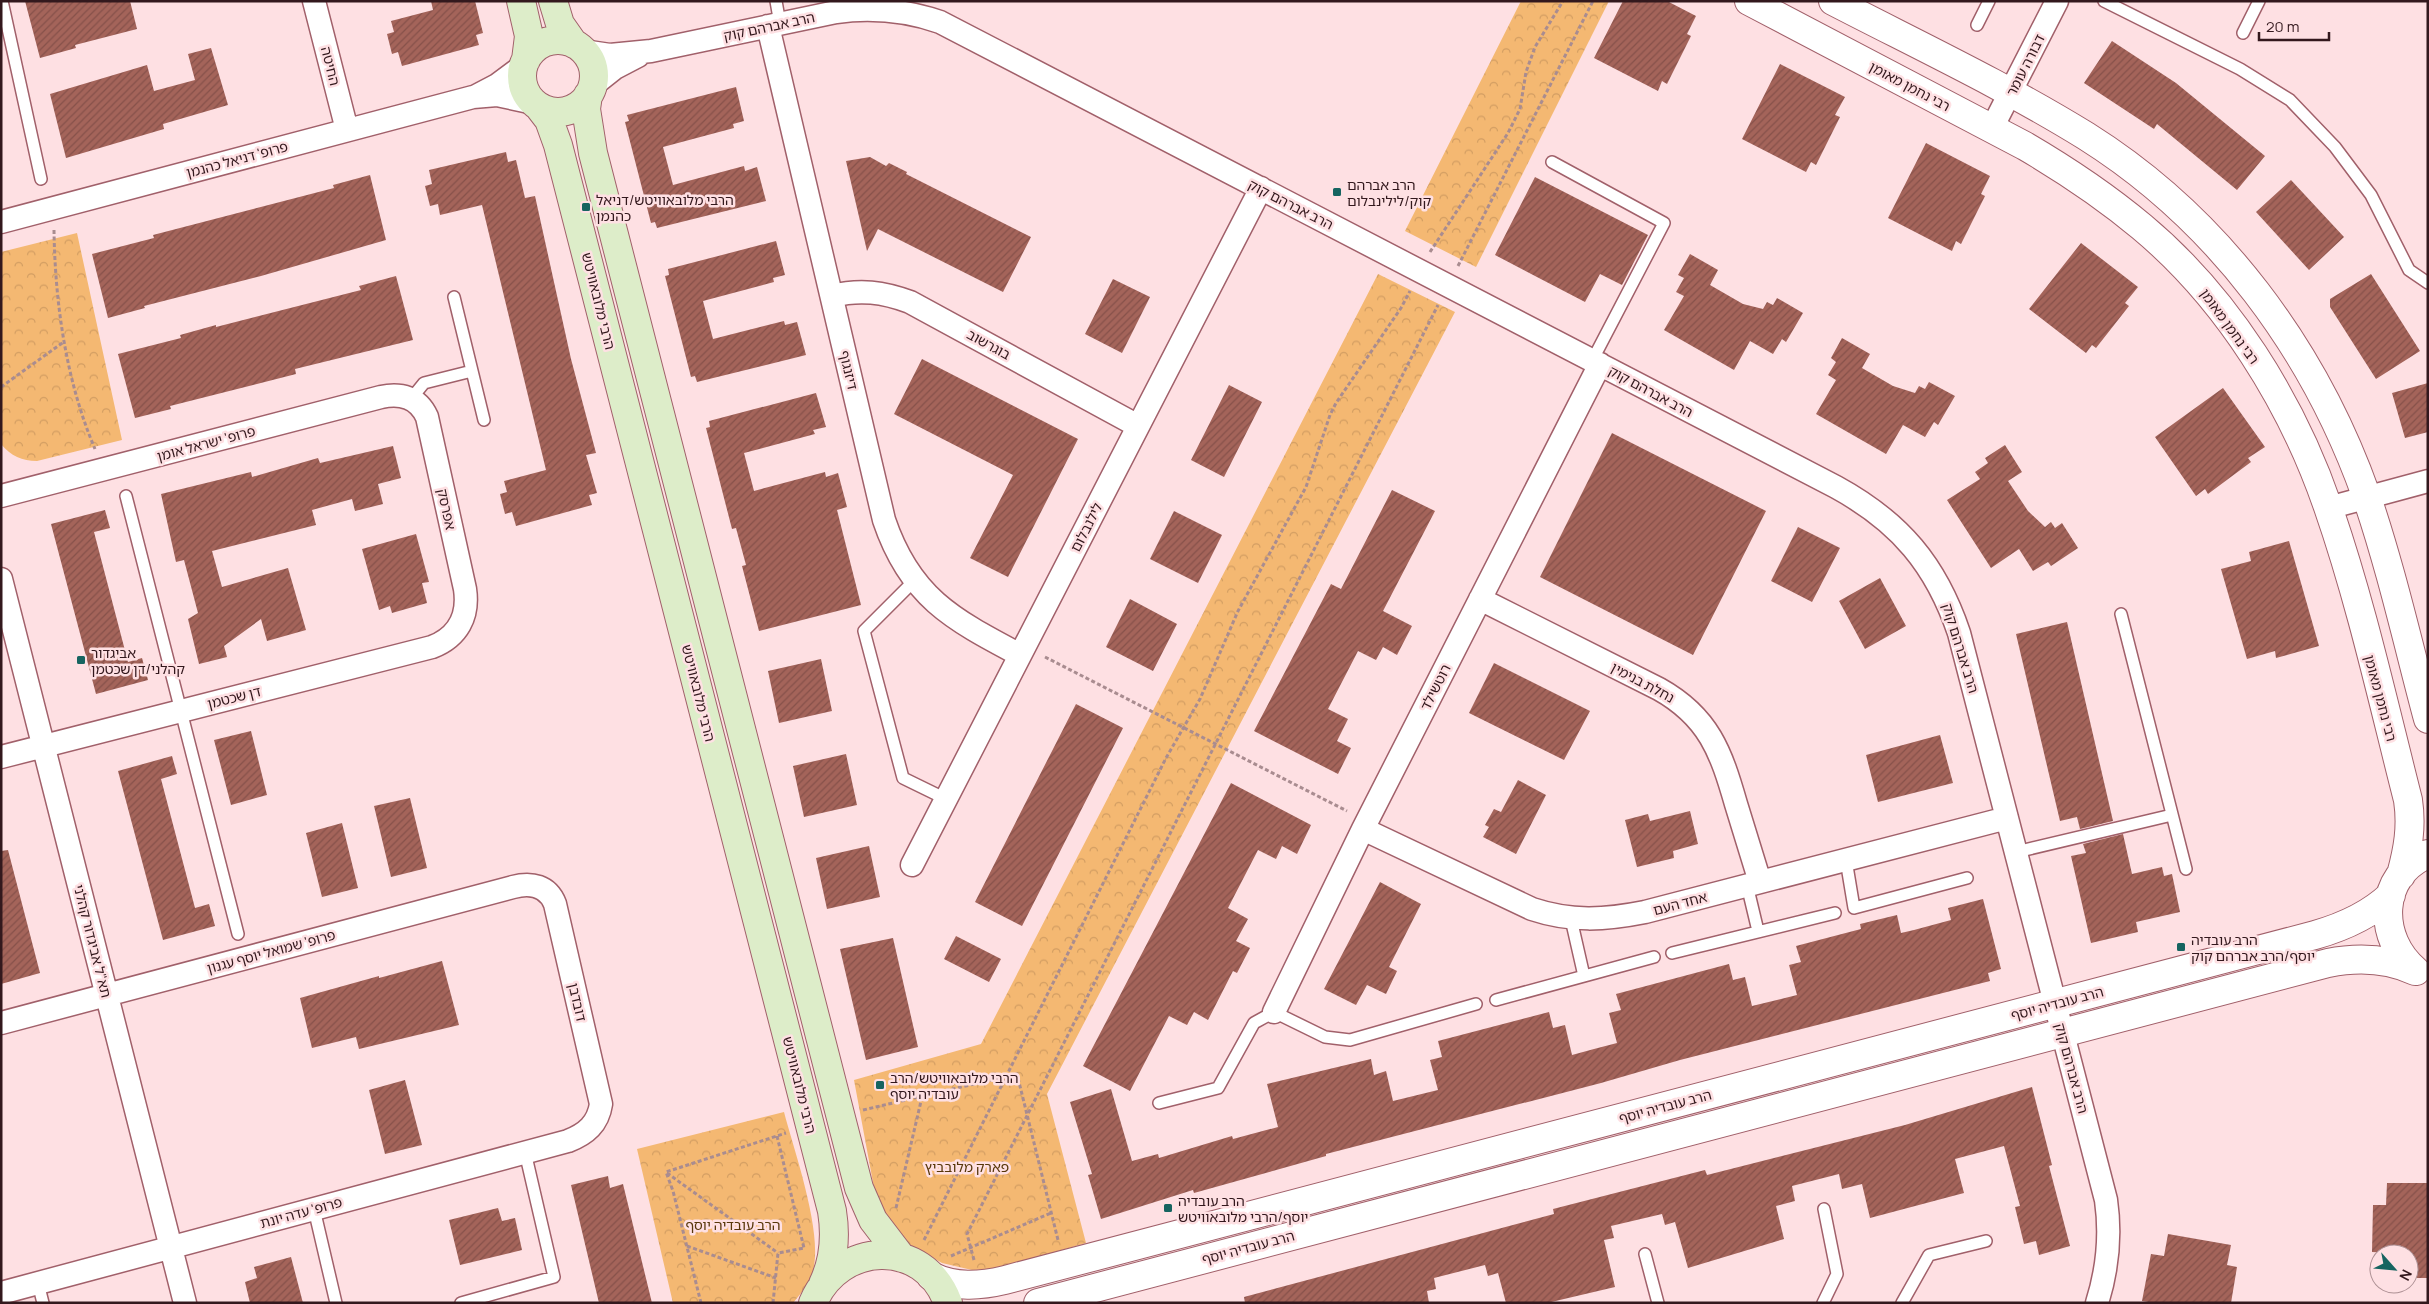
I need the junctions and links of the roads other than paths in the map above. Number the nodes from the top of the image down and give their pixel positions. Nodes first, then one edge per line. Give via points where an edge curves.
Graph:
1 (2, 1) edge
2 (314, 1) edge
3 (521, 1) edge
4 (553, 1) edge
5 (776, 1) edge
6 (1749, 1) edge
7 (1834, 1) edge
8 (1989, 1) edge
9 (2104, 1) edge
10 (2259, 1) edge
11 (2055, 2) edge
12 (774, 25) junction
13 (1977, 25) dead end
14 (2243, 33) dead end
15 (578, 48) junction
16 (651, 51) junction
17 (525, 63) junction
18 (590, 91) junction
19 (2010, 94) junction
20 (473, 97) junction
21 (536, 105) junction
22 (1992, 128) junction
23 (347, 130) junction
24 (1552, 162) dead end
25 (41, 179) dead end
26 (1261, 188) junction
27 (1, 222) edge
28 (2428, 283) edge
29 (832, 296) junction
30 (454, 297) dead end
31 (1596, 362) junction
32 (472, 371) junction
33 (411, 399) junction
34 (484, 420) dead end
35 (1138, 426) junction
36 (2428, 481) edge
37 (1, 496) edge
38 (126, 496) dead end
39 (2366, 497) junction
40 (2328, 508) junction
41 (1, 579) edge
42 (914, 581) junction
43 (1480, 599) junction
44 (2121, 614) dead end
45 (460, 625) joint
46 (1022, 651) junction
47 (181, 711) junction
48 (2428, 719) edge
49 (43, 746) junction
50 (1, 757) edge
51 (946, 799) junction
52 (2172, 815) junction
53 (2007, 818) junction
54 (1365, 826) junction
55 (2016, 852) junction
56 (2428, 854) edge
57 (1846, 860) junction
58 (912, 865) dead end
59 (2186, 869) dead end
60 (1967, 878) dead end
61 (1753, 883) junction
62 (2396, 885) junction
63 (541, 887) joint
64 (1835, 912) dead end
65 (1571, 919) junction
66 (1758, 931) junction
67 (238, 934) dead end
68 (1672, 953) dead end
69 (1654, 957) dead end
70 (2422, 975) edge
71 (1584, 976) junction
72 (107, 995) junction
73 (1496, 1000) dead end
74 (1476, 1004) dead end
75 (2054, 1004) junction
76 (1274, 1012) junction
77 (1, 1023) edge
78 (2062, 1033) junction
79 (1159, 1103) dead end
80 (595, 1122) joint
81 (525, 1152) junction
82 (314, 1208) junction
83 (1824, 1209) dead end
84 (1986, 1241) dead end
85 (171, 1247) junction
86 (1646, 1254) dead end
87 (911, 1261) junction
88 (1, 1293) edge
89 (40, 1293) edge
90 (818, 1293) edge
91 (185, 1303) edge
92 (336, 1303) edge
93 (461, 1303) edge
94 (948, 1303) edge
95 (1038, 1303) edge
96 (1658, 1303) edge
97 (1823, 1303) edge
98 (1902, 1303) edge
99 (2097, 1303) edge

1 - 25 lane
2 - 23 street, החיטה
3 - 17 main road via 529,36
4 - 15 main road via 560,24
5 - 12 lane
6 - 22 street, רבי נחמן מאומן
7 - 19 street
8 - 13 lane
9 - 28 lane via 2240,69 2290,100 2335,147 2370,195 2409,270
10 - 14 lane
11 - 19 street, דבורה עומר
12 - 16 street, הרב אברהם קוק
12 - 26 street, הרב אברהם קוק via 860,9 898,10 926,17
12 - 29 street, דיזנגוף
15 - 16 street, הרב אברהם קוק via 610,55
15 - 17 main road via 563,40 544,43
15 - 18 main road via 593,70
16 - 18 street, הרב אברהם קוק via 615,68
17 - 20 street, פרופ' דניאל כהנמן via 497,85
17 - 21 main road via 523,85
18 - 21 main road via 583,102 569,110 552,111
18 - 87 main road via 586,109 593,153 862,1196 874,1220
19 - 22 street, דבורה עומר
19 - 39 street via 2087,137 2129,166 2208,235 2278,322 2310,373 2339,429
20 - 21 street, פרופ' דניאל כהנמן via 497,95
20 - 23 street, פרופ' דניאל כהנמן
21 - 90 main road, הרבי מלובאוויטש via 549,120 558,145 832,1211 834,1243 830,1267
22 - 40 street, רבי נחמן מאומן via 2066,170 2105,198 2149,234 2208,295 2246,344 2276,392 2303,446
23 - 27 street, פרופ' דניאל כהנמן
24 - 31 lane via 1664,223
26 - 31 street, הרב אברהם קוק
26 - 35 street, לילנבלום
29 - 35 street, בוגרשוב via 868,291 910,302
29 - 42 street, דיזנגוף via 884,520 892,544
30 - 32 lane
31 - 43 street, רוטשילד
31 - 53 street, הרב אברהם קוק via 1858,500 1896,528 1910,543 1935,577 1952,614
32 - 33 lane via 424,383
32 - 34 lane
33 - 37 street, פרופ' ישראל אומן via 381,397
33 - 45 street, אפרסק via 424,410 429,424 465,589 465,612
35 - 46 street, לילנבלום
36 - 39 street
38 - 47 lane
39 - 40 street
39 - 48 street
40 - 62 street, רבי נחמן מאומן via 2348,571 2412,822 2409,844
41 - 49 street, תא"ל אביגדור קהלני
42 - 46 street, דיזנגוף via 956,618
42 - 51 lane via 864,631 903,778
43 - 54 street, רוטשילד
43 - 61 street, נחלת בנימין via 1660,689 1692,712 1723,759
44 - 52 lane
45 - 47 street, דן שכטמן via 446,641 432,647
46 - 51 street, לילנבלום
47 - 49 street, דן שכטמן
47 - 67 lane
49 - 50 street, דן שכטמן
49 - 72 street, תא"ל אביגדור קהלני
51 - 58 street, לילנבלום
52 - 55 lane
52 - 59 lane
53 - 55 street, הרב אברהם קוק
53 - 57 street, אחד העם
54 - 65 street, אחד העם via 1532,909
54 - 76 street, רוטשילד
55 - 75 street, הרב אברהם קוק
56 - 62 street, הרב עובדיה יוסף via 2414,862
57 - 60 lane via 1854,908
57 - 61 street, אחד העם
61 - 65 street, אחד העם via 1628,915
61 - 66 lane
62 - 70 street, רבי נחמן מאומן via 2388,914 2392,942 2402,958
62 - 75 street, הרב עובדיה יוסף via 2371,912 2326,932
63 - 72 street, פרופ' שמואל יוסף עגנון via 531,884 513,887
63 - 80 street, דובדבן via 556,904 599,1089 600,1104
64 - 66 lane
65 - 71 lane
66 - 68 lane
69 - 71 lane
70 - 78 street, הרב עובדיה יוסף via 2386,961 2339,961
71 - 73 lane
72 - 77 street, פרופ' שמואל יוסף עגנון
72 - 85 street, תא"ל אביגדור קהלני
74 - 76 lane via 1350,1040 1325,1037
75 - 78 street, הרב אברהם קוק
75 - 87 street, הרב עובדיה יוסף via 1064,1265 980,1284 955,1284
76 - 79 lane via 1254,1023 1218,1088
78 - 95 street, הרב עובדיה יוסף
78 - 99 street, הרב אברהם קוק via 2102,1180 2109,1218 2108,1256
80 - 81 street, פרופ' עדה יונת via 575,1138
81 - 82 street, פרופ' עדה יונת
81 - 93 lane via 554,1277
82 - 85 street, פרופ' עדה יונת
82 - 92 lane
83 - 97 lane via 1837,1274
84 - 98 lane via 1929,1255
85 - 89 street, פרופ' עדה יונת
85 - 91 street, תא"ל אביגדור קהלני
86 - 96 lane
87 - 90 main road via 880,1254 862,1257 841,1266
87 - 94 main road via 943,1291
88 - 89 street, פרופ' עדה יונת

